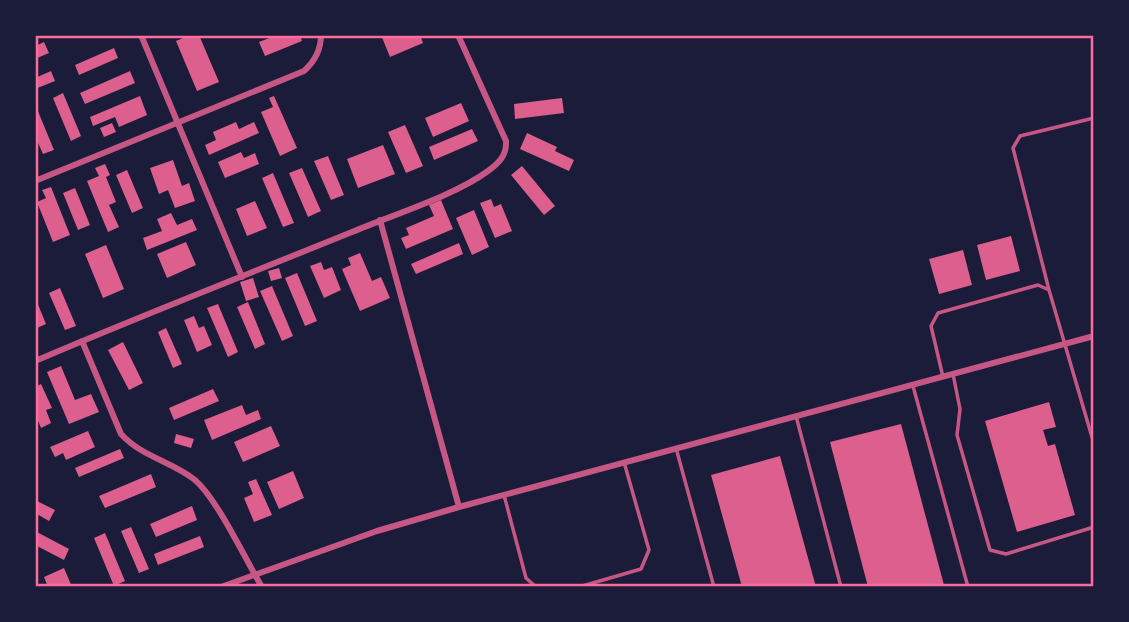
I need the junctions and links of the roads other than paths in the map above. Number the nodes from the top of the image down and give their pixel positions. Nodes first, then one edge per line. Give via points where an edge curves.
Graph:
1 (141, 35) edge
2 (321, 35) edge
3 (458, 35) edge
4 (1094, 118) edge
5 (178, 122) junction
6 (35, 181) edge
7 (380, 220) junction
8 (242, 276) junction
9 (1049, 290) junction
10 (1094, 336) edge
11 (82, 341) junction
12 (1065, 344) junction
13 (35, 361) edge
14 (953, 374) junction
15 (943, 377) junction
16 (913, 385) junction
17 (796, 416) junction
18 (1094, 444) edge
19 (676, 448) junction
20 (624, 462) junction
21 (504, 495) junction
22 (459, 507) junction
23 (1094, 527) edge
24 (255, 575) junction
25 (221, 587) edge
26 (262, 587) edge
27 (536, 587) edge
28 (579, 587) edge
29 (714, 587) edge
30 (841, 587) edge
31 (968, 587) edge

1 - 5 street
2 - 5 street via 312,64 304,71
3 - 7 street via 494,109 507,150 489,171 468,183
4 - 9 lane via 1020,136 1013,148
5 - 6 street
5 - 8 street
7 - 8 street
7 - 22 street
8 - 11 street
9 - 12 lane
9 - 15 lane via 1038,285 939,313 931,326
10 - 12 street
11 - 13 street
11 - 24 street via 121,434 152,458 197,482
12 - 14 street
12 - 18 lane
14 - 15 street
14 - 23 lane via 960,409 957,435 990,550 1006,554
15 - 16 street
16 - 17 street
16 - 31 lane
17 - 19 street
17 - 30 lane
19 - 20 street
19 - 29 lane
20 - 21 street
20 - 28 lane via 649,550 641,569
21 - 22 street
21 - 27 lane via 526,578
22 - 24 street
24 - 25 street
24 - 26 street

